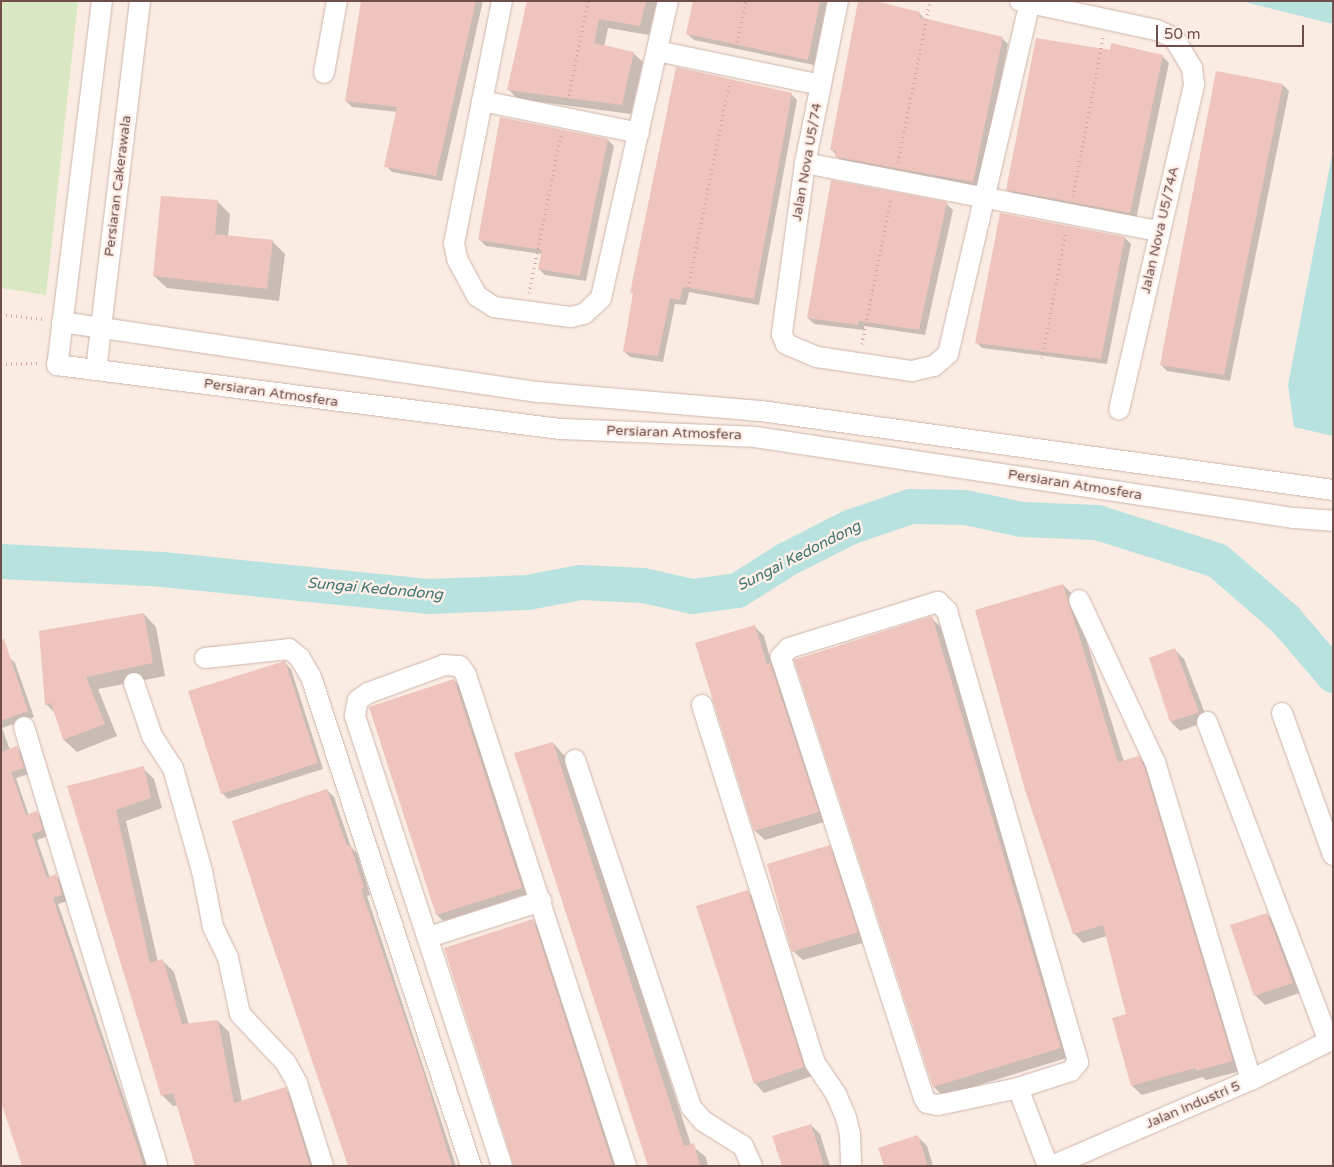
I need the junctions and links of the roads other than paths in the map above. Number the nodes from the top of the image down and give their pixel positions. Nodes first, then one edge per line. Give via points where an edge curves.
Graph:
1 (102, 1) edge
2 (140, 1) edge
3 (337, 1) edge
4 (502, 1) edge
5 (668, 1) edge
6 (838, 1) edge
7 (1025, 2) edge
8 (657, 51) junction
9 (324, 73) dead end
10 (821, 85) junction
11 (482, 101) junction
12 (639, 133) junction
13 (805, 163) junction
14 (984, 198) junction
15 (1159, 231) junction
16 (62, 322) junction
17 (101, 328) junction
18 (96, 370) junction
19 (1119, 409) dead end
20 (1333, 490) edge
21 (1333, 521) edge
22 (1079, 600) dead end
23 (205, 658) dead end
24 (134, 683) dead end
25 (702, 706) dead end
26 (1282, 712) dead end
27 (1207, 722) dead end
28 (24, 727) dead end
29 (575, 760) dead end
30 (1333, 855) edge
31 (541, 901) junction
32 (429, 937) junction
33 (1331, 1040) edge
34 (1251, 1080) junction
35 (1018, 1088) junction
36 (157, 1166) edge
37 (323, 1166) edge
38 (471, 1166) edge
39 (502, 1166) edge
40 (626, 1166) edge
41 (752, 1166) edge
42 (851, 1166) edge
43 (1048, 1166) edge
44 (1052, 1166) edge

1 - 16 street
2 - 17 street, Persiaran Cakerawala
3 - 9 street
4 - 11 street
5 - 8 street
6 - 10 street, Jalan Nova U5/74
7 - 14 street
7 - 15 street, Jalan Nova U5/74A via 1157,30 1174,38 1185,51 1194,85
8 - 10 street
8 - 12 street
10 - 13 street, Jalan Nova U5/74
11 - 12 street
11 - 12 street via 454,243 458,259 477,296 494,307 571,317 584,314 601,298
13 - 14 street
13 - 14 street, Jalan Nova U5/74 via 781,324 786,344 817,357 912,371 942,362 948,354
14 - 15 street
15 - 19 street, Jalan Nova U5/74A
16 - 17 street, Persiaran Atmosfera
16 - 18 street, Persiaran Atmosfera via 57,365
17 - 18 street, Persiaran Cakerawala
17 - 20 street, Persiaran Atmosfera via 538,392 761,411
18 - 21 street, Persiaran Atmosfera via 560,429 755,437 1294,518
22 - 34 street via 1155,762
23 - 38 street via 289,650 300,658 307,671
24 - 37 street via 152,736 173,768 200,862 213,927 228,958 240,1014 286,1063 297,1083
25 - 42 street via 815,1063 836,1094 846,1118
26 - 30 street
27 - 33 street
28 - 36 street
29 - 41 street via 691,1107 703,1121 743,1146
31 - 32 street
31 - 32 street via 466,675 460,666 444,665 368,693 358,700 355,708
31 - 40 street
32 - 39 street
33 - 34 street, Jalan Industri 5
34 - 44 street, Jalan Industri 5
35 - 35 street via 938,1106 927,1103 924,1098 782,663 781,657 790,648 932,602 938,602 947,610 1078,1056 1078,1062 1071,1070
35 - 43 street

